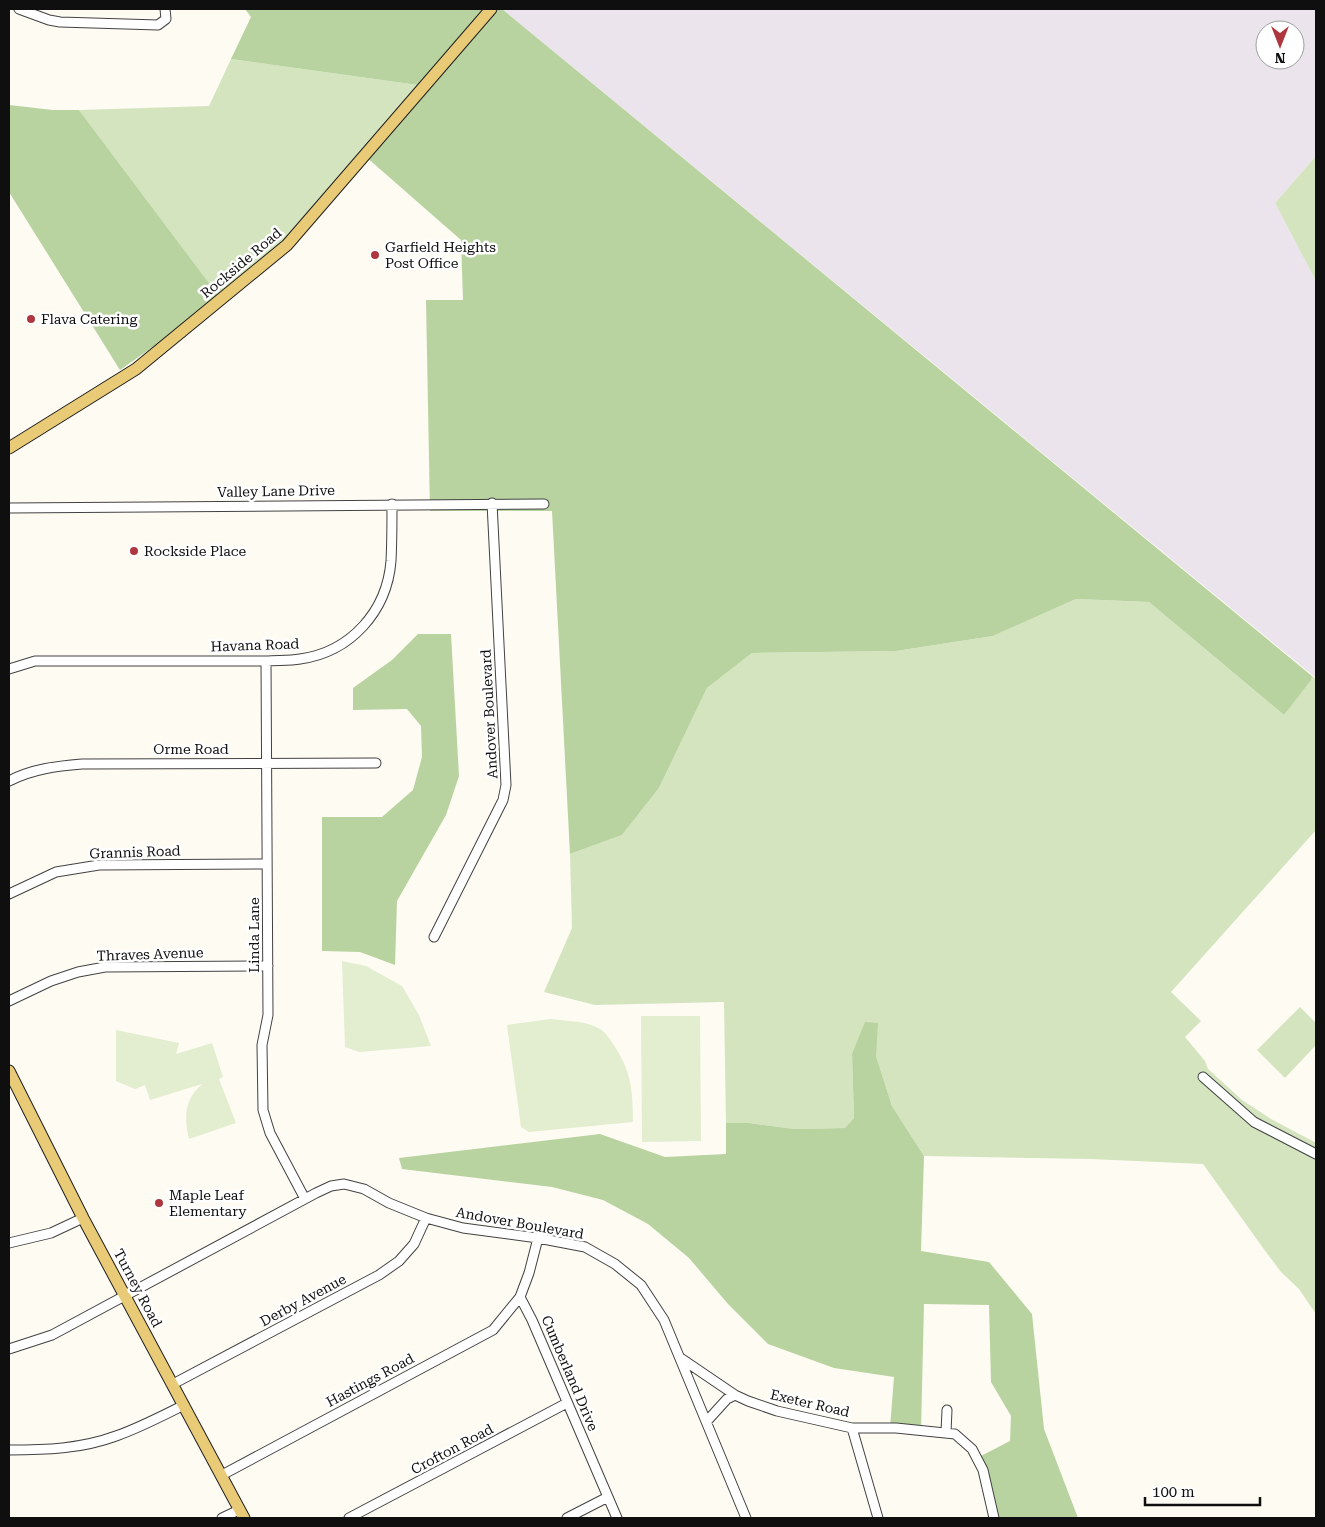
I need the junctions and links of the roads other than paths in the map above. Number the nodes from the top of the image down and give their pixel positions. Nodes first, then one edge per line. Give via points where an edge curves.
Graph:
1 (19, 9) edge
2 (165, 9) edge
3 (491, 9) edge
4 (9, 448) edge
5 (492, 503) junction
6 (392, 504) junction
7 (544, 504) dead end
8 (9, 508) edge
9 (266, 661) junction
10 (9, 668) edge
11 (266, 762) junction
12 (376, 763) dead end
13 (9, 781) edge
14 (268, 864) junction
15 (9, 894) edge
16 (434, 937) dead end
17 (268, 966) junction
18 (9, 1002) edge
19 (9, 1071) edge
20 (1202, 1077) dead end
21 (1316, 1154) edge
22 (305, 1199) junction
23 (83, 1218) junction
24 (426, 1218) junction
25 (538, 1238) junction
26 (9, 1243) edge
27 (125, 1296) junction
28 (520, 1297) junction
29 (9, 1349) edge
30 (682, 1359) junction
31 (173, 1384) junction
32 (735, 1395) junction
33 (567, 1403) junction
34 (184, 1405) junction
35 (947, 1410) dead end
36 (707, 1422) junction
37 (852, 1428) junction
38 (946, 1432) junction
39 (9, 1450) edge
40 (222, 1475) junction
41 (608, 1496) junction
42 (242, 1514) edge
43 (222, 1518) edge
44 (349, 1518) edge
45 (567, 1518) edge
46 (617, 1518) edge
47 (746, 1518) edge
48 (878, 1518) edge
49 (994, 1518) edge

1 - 2 street via 60,22 158,25 166,20
3 - 4 main road, Rockside Road via 288,245 136,369
5 - 6 street, Valley Lane Drive
5 - 7 street, Valley Lane Drive
5 - 16 street, Andover Boulevard via 506,785 503,800
6 - 8 street, Valley Lane Drive
6 - 9 street, Havana Road via 391,562 386,588 378,608 364,626 345,643 325,652 300,659
9 - 10 street, Havana Road via 36,661
9 - 11 street, Linda Lane
11 - 12 street, Orme Road
11 - 13 street, Orme Road via 54,766
11 - 14 street, Linda Lane
14 - 15 street, Grannis Road via 99,865 56,872
14 - 17 street, Linda Lane
17 - 18 street, Thraves Avenue via 105,967 51,981
17 - 22 street, Linda Lane via 268,1015 262,1045 263,1110 270,1133
19 - 23 main road, Turney Road
20 - 21 street via 1245,1116
22 - 24 street, Andover Boulevard via 331,1186 344,1184 364,1189
22 - 27 street
23 - 26 street via 51,1232
23 - 27 main road, Turney Road
24 - 25 street, Andover Boulevard via 463,1228
24 - 31 street, Derby Avenue via 414,1244 399,1261 379,1275
25 - 28 street
25 - 30 street, Andover Boulevard via 585,1248 615,1264 641,1285 664,1320
27 - 29 street via 52,1335
27 - 31 main road, Turney Road
28 - 33 street, Cumberland Drive
28 - 40 street, Hastings Road via 493,1330
30 - 32 street, Exeter Road
30 - 36 street, Andover Boulevard
31 - 34 main road, Turney Road
32 - 36 street via 727,1399
32 - 37 street, Exeter Road via 778,1411
33 - 41 street, Cumberland Drive
33 - 44 street, Crofton Road
34 - 39 street via 114,1437 53,1450
34 - 40 main road, Turney Road
35 - 38 street
36 - 47 street, Andover Boulevard
37 - 38 street, Exeter Road
37 - 48 street
38 - 49 street via 955,1434 972,1449 983,1470
40 - 42 main road, Turney Road
41 - 45 street
41 - 46 street, Cumberland Drive
42 - 43 street

